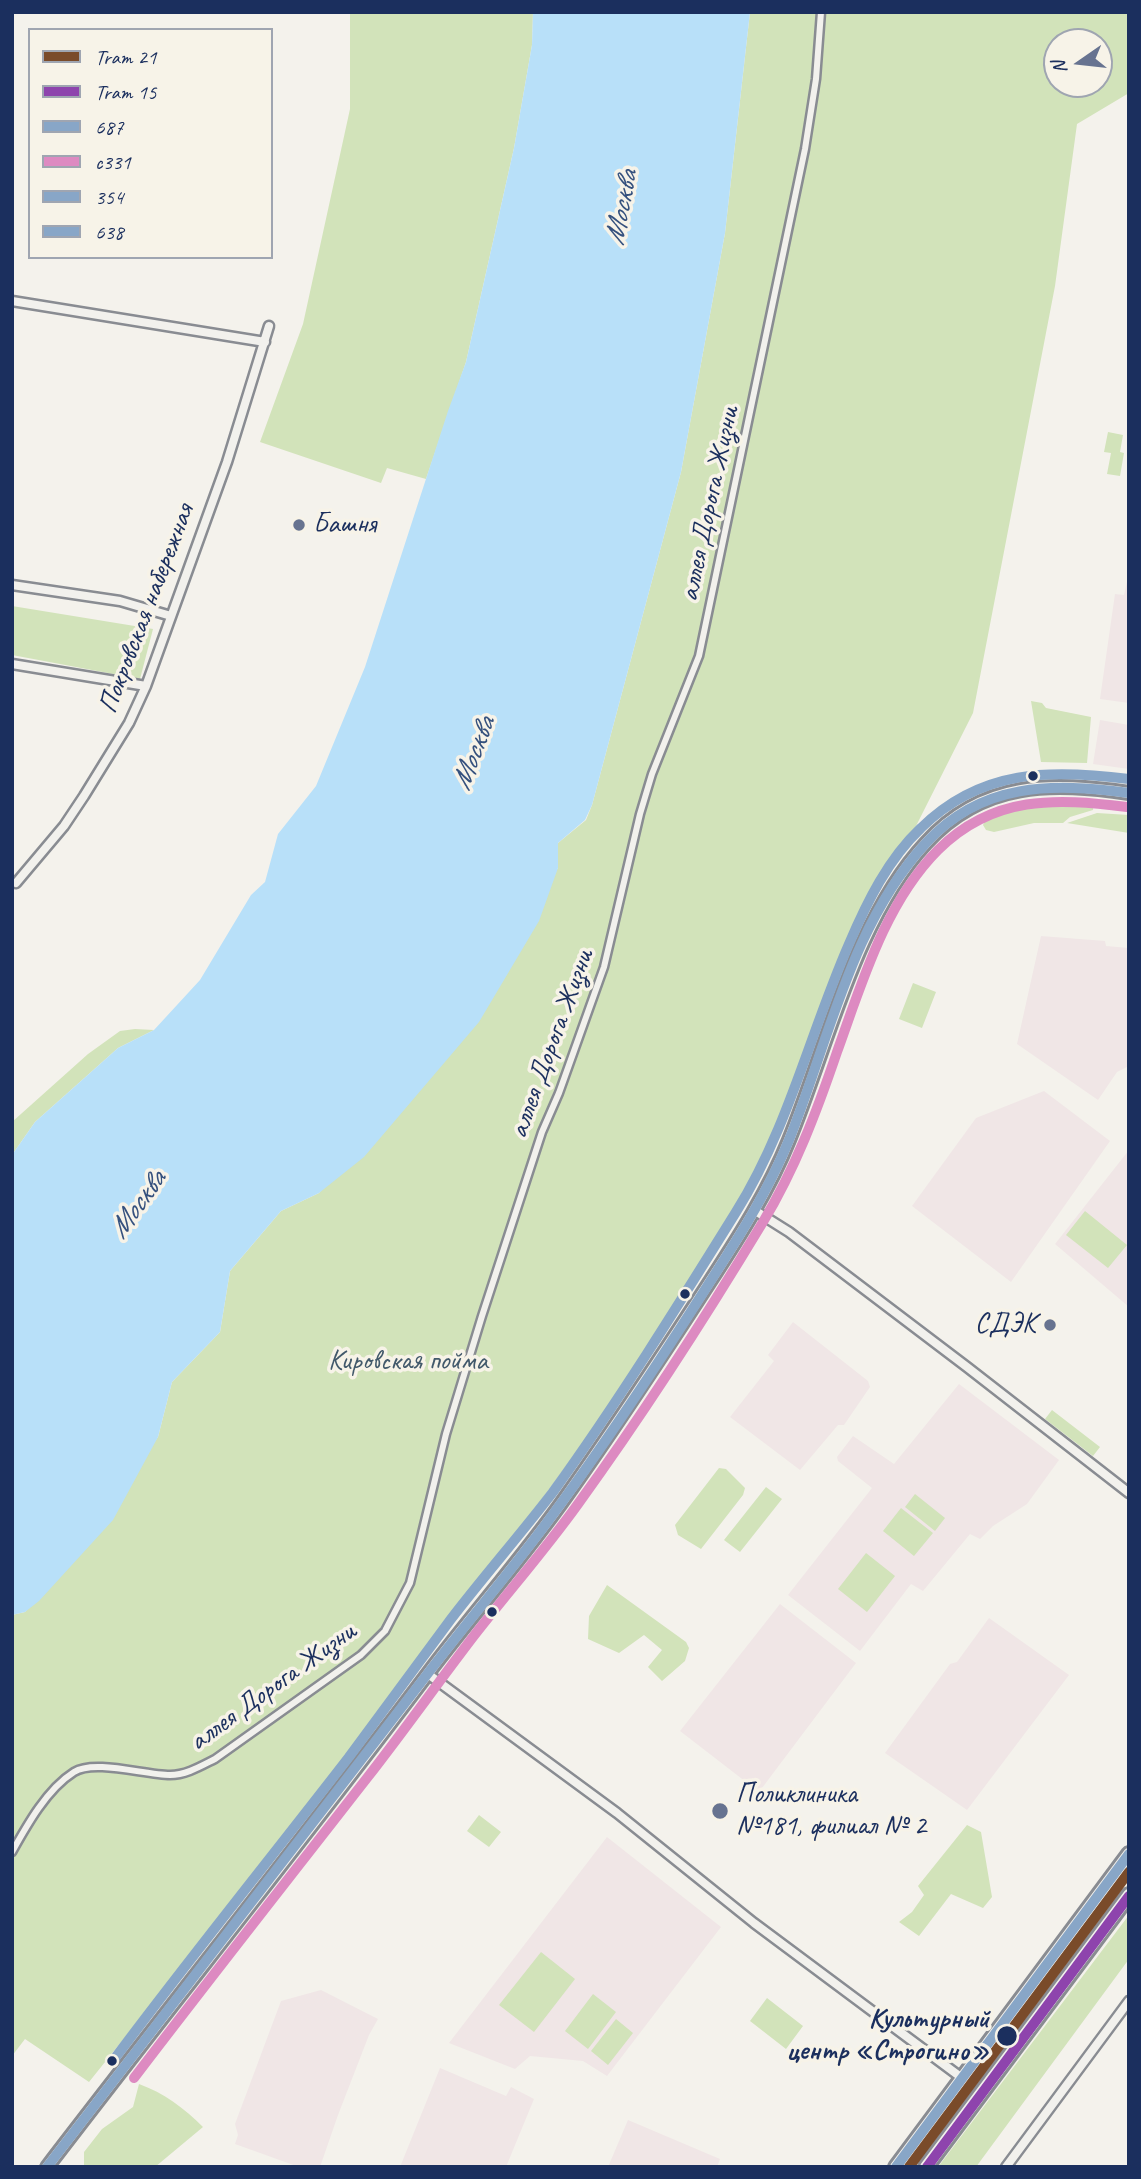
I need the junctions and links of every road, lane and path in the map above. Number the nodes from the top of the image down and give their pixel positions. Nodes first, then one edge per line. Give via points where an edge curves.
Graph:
1 (821, 12) edge
2 (12, 301) edge
3 (269, 326) dead end
4 (265, 342) junction
5 (12, 585) edge
6 (172, 615) junction
7 (12, 664) edge
8 (146, 686) junction
9 (1129, 793) edge
10 (16, 883) dead end
11 (754, 1210) junction
12 (1129, 1493) edge
13 (428, 1674) junction
14 (12, 1852) edge
15 (1129, 1854) edge
16 (1129, 1895) edge
17 (1129, 2001) edge
18 (962, 2078) junction
19 (47, 2167) edge
20 (896, 2167) edge
21 (926, 2167) edge
22 (1006, 2167) edge

1 - 14 street, аллея Дорога Жизни via 804,149 699,656 652,774 604,967 542,1132 482,1316 446,1434 410,1583 385,1631 361,1655 215,1759 171,1775 92,1767 76,1770 53,1791
2 - 4 street
3 - 4 street, Покровская набережная
4 - 6 street, Покровская набережная
5 - 6 street via 120,601
6 - 8 street, Покровская набережная
7 - 8 street
8 - 10 street, Покровская набережная via 84,796
9 - 11 street via 1072,785 1024,789 971,808 927,841 876,917 788,1143
11 - 12 street via 789,1232
11 - 13 street via 566,1497
13 - 18 street
13 - 19 street
15 - 18 main road
16 - 21 main road
17 - 22 street
18 - 20 main road

